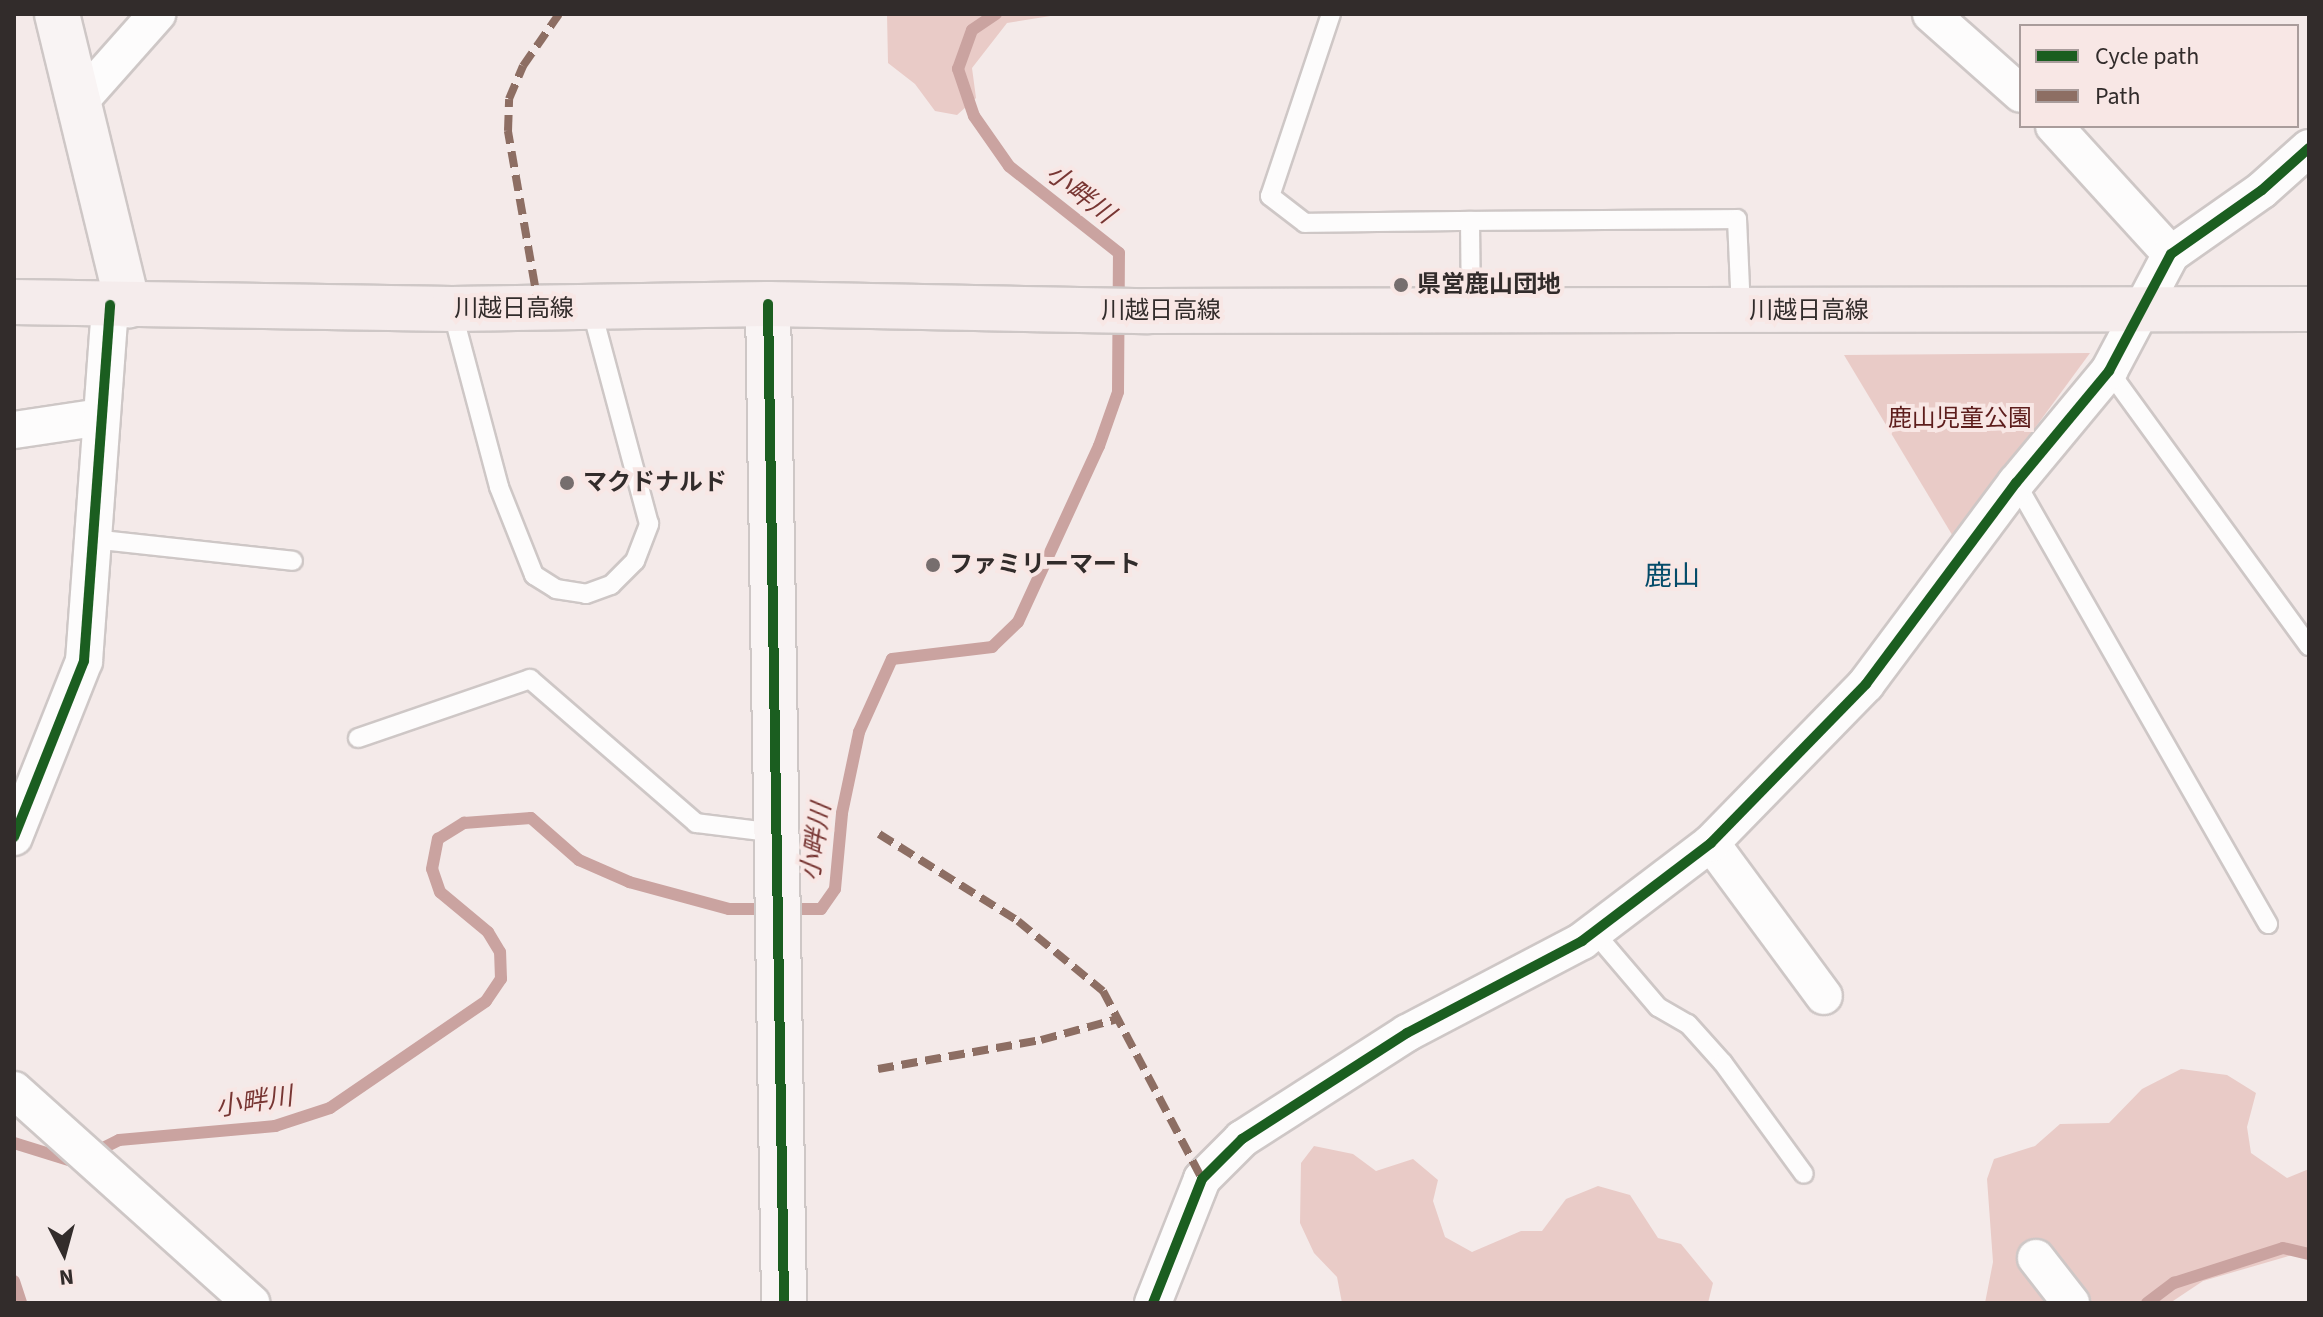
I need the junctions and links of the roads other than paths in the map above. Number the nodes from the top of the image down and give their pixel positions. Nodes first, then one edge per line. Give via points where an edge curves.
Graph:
1 (57, 14) edge
2 (157, 14) edge
3 (1331, 14) edge
4 (1931, 14) edge
5 (2019, 92) edge
6 (79, 102) junction
7 (2056, 128) edge
8 (2309, 148) edge
9 (1470, 221) junction
10 (2171, 254) junction
11 (14, 302) edge
12 (768, 304) junction
13 (119, 305) junction
14 (591, 308) junction
15 (452, 309) junction
16 (2309, 309) edge
17 (2141, 310) junction
18 (1471, 312) junction
19 (1741, 312) junction
20 (2109, 371) junction
21 (101, 417) junction
22 (14, 430) edge
23 (2016, 483) junction
24 (92, 539) junction
25 (293, 561) dead end
26 (2309, 646) edge
27 (358, 738) dead end
28 (776, 833) junction
29 (14, 837) edge
30 (1711, 843) junction
31 (2268, 924) dead end
32 (1594, 932) junction
33 (1824, 996) dead end
34 (14, 1090) edge
35 (1804, 1174) dead end
36 (2036, 1258) dead end
37 (251, 1303) edge
38 (784, 1303) edge
39 (1153, 1303) edge
40 (2071, 1303) edge

1 - 6 street
2 - 6 street
3 - 9 lane via 1270,196 1305,223
4 - 5 street
6 - 13 street
7 - 10 street
8 - 10 street via 2262,190
9 - 18 lane
9 - 19 lane via 1737,219
10 - 17 street
11 - 13 main road, 川越日高線
12 - 14 main road, 川越日高線
12 - 18 main road, 川越日高線
12 - 28 street
13 - 15 main road, 川越日高線
13 - 21 street
14 - 15 main road, 川越日高線
14 - 15 lane via 649,524 635,561 611,585 586,594 556,589 534,575 499,487
16 - 17 main road, 川越日高線
17 - 19 main road, 川越日高線
17 - 20 street
18 - 19 main road, 川越日高線
20 - 23 street
20 - 26 lane
21 - 22 street
21 - 24 street
23 - 30 street via 1866,684
23 - 31 lane
24 - 25 lane
24 - 29 street via 84,661
27 - 28 lane via 530,679 696,823
28 - 38 street
30 - 32 street
30 - 33 street
32 - 35 lane via 1658,1007 1688,1024 1723,1063
32 - 39 street via 1407,1033 1242,1139 1202,1179
34 - 37 street
36 - 40 street

